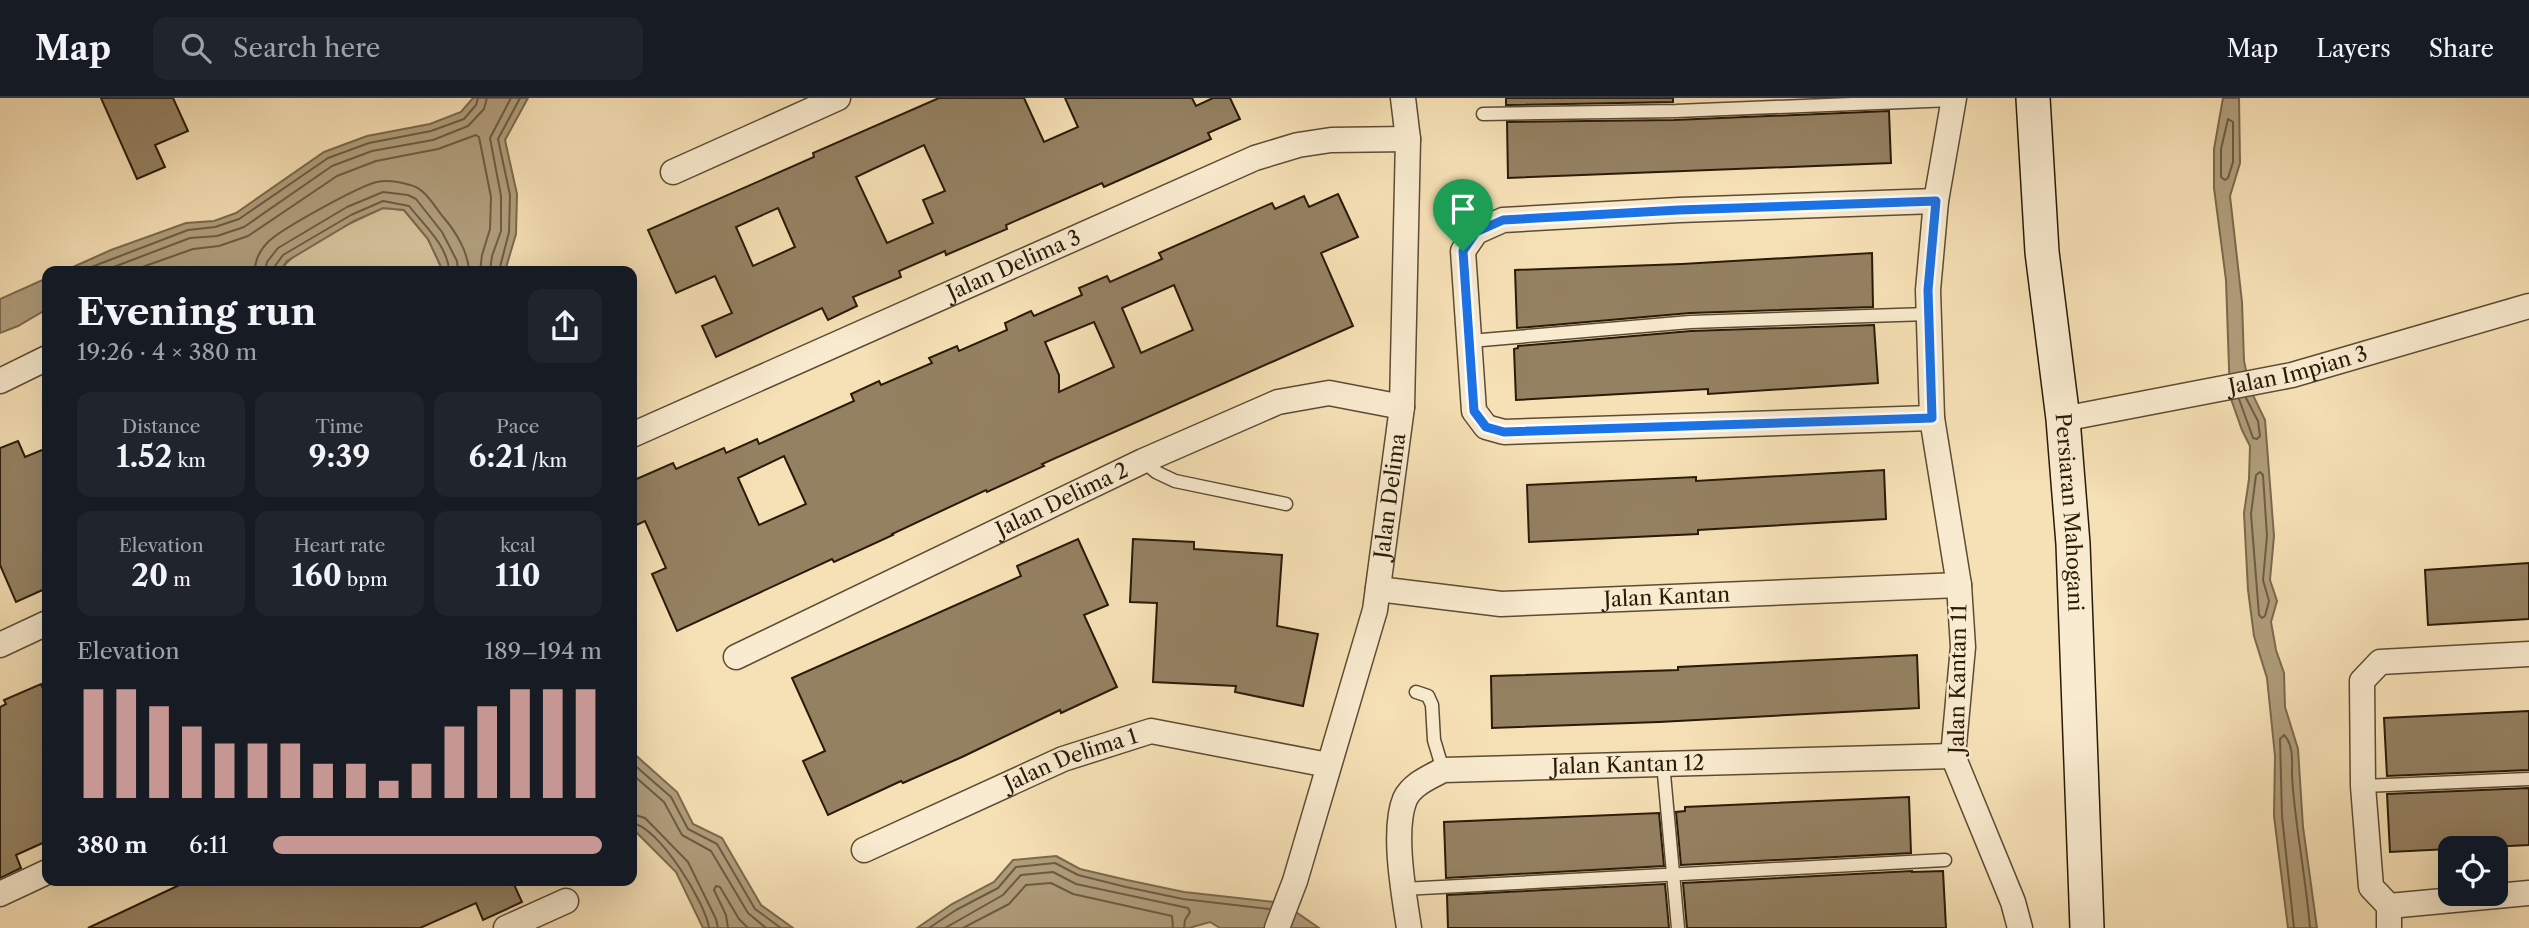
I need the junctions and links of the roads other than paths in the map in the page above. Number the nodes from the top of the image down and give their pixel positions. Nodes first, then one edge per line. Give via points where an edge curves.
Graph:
1 (838, 98) edge
2 (1403, 98) edge
3 (2033, 98) edge
4 (1954, 99) edge
5 (1483, 114) dead end
6 (1408, 139) junction
7 (673, 172) dead end
8 (1936, 201) junction
9 (2529, 306) edge
10 (1928, 314) junction
11 (1470, 341) junction
12 (42, 360) edge
13 (0, 381) edge
14 (1402, 407) junction
15 (1932, 418) junction
16 (2063, 419) junction
17 (637, 434) edge
18 (1143, 461) junction
19 (1286, 504) dead end
20 (1959, 585) junction
21 (1378, 589) junction
22 (42, 625) edge
23 (0, 645) edge
24 (2529, 653) edge
25 (736, 657) dead end
26 (1416, 692) dead end
27 (1952, 756) junction
28 (1663, 763) junction
29 (1328, 765) junction
30 (1443, 770) junction
31 (2529, 779) edge
32 (2363, 786) junction
33 (864, 850) dead end
34 (1945, 860) dead end
35 (42, 874) edge
36 (1674, 874) junction
37 (1403, 889) junction
38 (0, 894) edge
39 (2529, 894) edge
40 (566, 901) dead end
41 (2389, 917) edge
42 (506, 928) edge
43 (1277, 928) edge
44 (1409, 928) edge
45 (1678, 928) edge
46 (2020, 928) edge
47 (2087, 928) edge

1 - 7 street
2 - 6 street, Jalan Delima
3 - 16 main road, Persiaran Mahogani via 2042,252
4 - 5 lane
4 - 8 street, Jalan Kantan 11
6 - 14 street, Jalan Delima
6 - 17 street, Jalan Delima 3 via 1331,140 1255,158
8 - 10 street, Jalan Kantan 11
8 - 11 street via 1503,220 1476,232 1463,251
9 - 16 street, Jalan Impian 3 via 2292,375
10 - 11 lane via 1690,321
10 - 15 street, Jalan Kantan 11
11 - 15 street via 1474,411 1486,427 1504,432
12 - 13 street
14 - 18 street, Jalan Delima 2 via 1329,393 1278,402
14 - 21 street, Jalan Delima
15 - 20 street, Jalan Kantan 11
16 - 47 main road, Persiaran Mahogani via 2073,544
18 - 19 lane via 1175,481
18 - 25 street, Jalan Delima 2
20 - 21 street, Jalan Kantan via 1501,604
20 - 27 street, Jalan Kantan 11 via 1963,647
21 - 29 street, Jalan Delima
22 - 23 street
24 - 32 street via 2380,662 2362,681
26 - 30 lane via 1427,696 1432,705 1434,740
27 - 28 street, Jalan Kantan 12
27 - 46 street, Jalan Kantan 11
28 - 30 street, Jalan Kantan 12
28 - 36 lane
29 - 33 street, Jalan Delima 1 via 1151,731 1063,759
29 - 43 street, Jalan Delima
30 - 37 street via 1418,784 1405,798 1399,827
31 - 32 lane
32 - 41 street via 2371,887
34 - 36 lane
35 - 38 street
36 - 37 lane
36 - 45 lane
37 - 44 street
39 - 41 street
40 - 42 street

